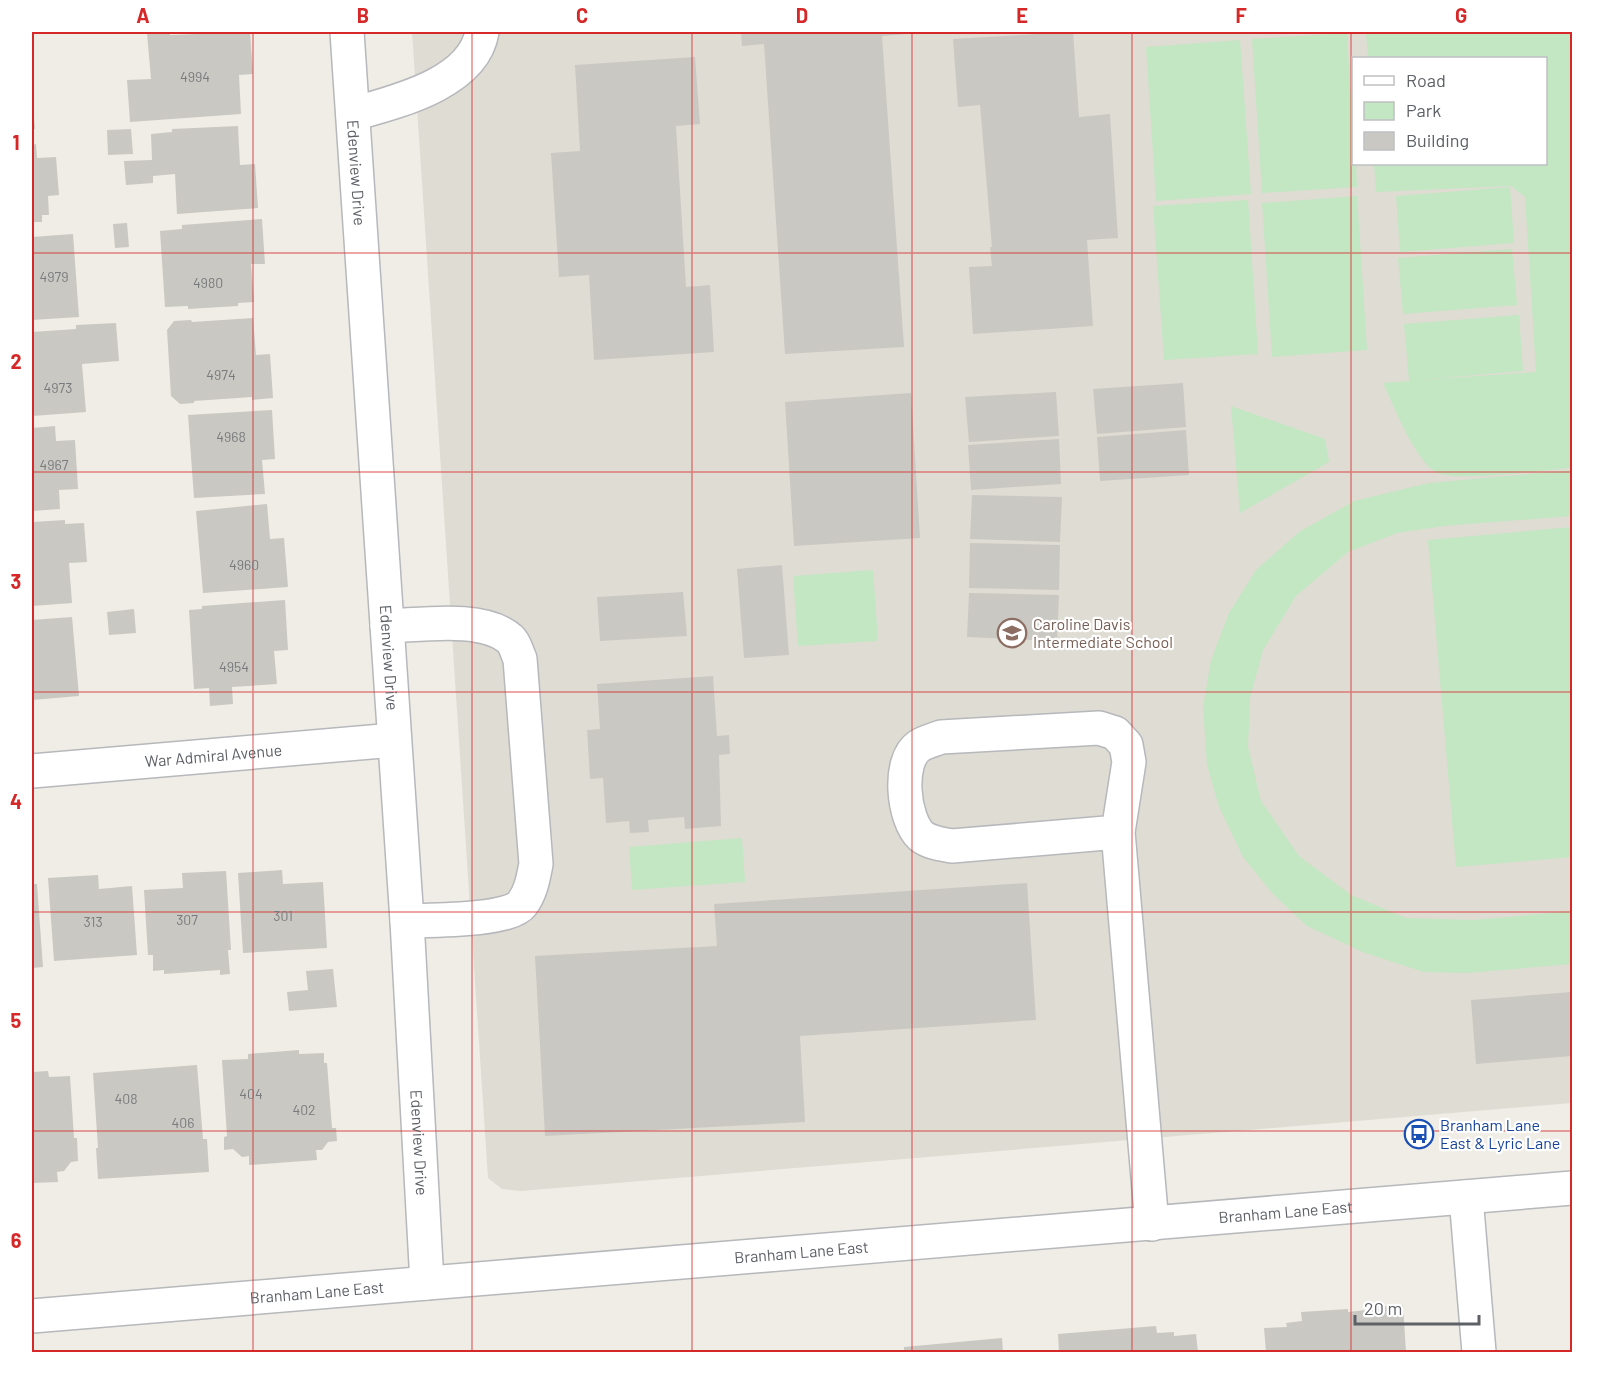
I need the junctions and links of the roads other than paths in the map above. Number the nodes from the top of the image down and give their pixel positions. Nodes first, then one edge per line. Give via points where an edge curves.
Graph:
1 (347, 32) edge
2 (482, 32) edge
3 (353, 114) junction
4 (387, 626) junction
5 (394, 740) junction
6 (32, 771) edge
7 (1118, 832) junction
8 (407, 921) junction
9 (1572, 1188) edge
10 (1466, 1197) junction
11 (1152, 1224) junction
12 (427, 1283) junction
13 (32, 1316) edge
14 (1479, 1353) edge

1 - 3 street, Edenview Drive
2 - 3 street via 469,59 439,84 406,100
3 - 4 street, Edenview Drive
4 - 5 street, Edenview Drive
4 - 8 street via 479,625 496,629 512,640 520,659 536,864 532,885 521,906 498,916
5 - 6 street, War Admiral Avenue
5 - 8 street, Edenview Drive
7 - 7 street via 1129,762 1126,745 1115,733 1100,728 941,738 919,746 908,760 904,783 911,820 921,835 933,843 952,846
7 - 11 street
8 - 12 street, Edenview Drive
9 - 10 street, Branham Lane East
10 - 11 street, Branham Lane East
10 - 14 street
11 - 12 street, Branham Lane East
12 - 13 street, Branham Lane East

